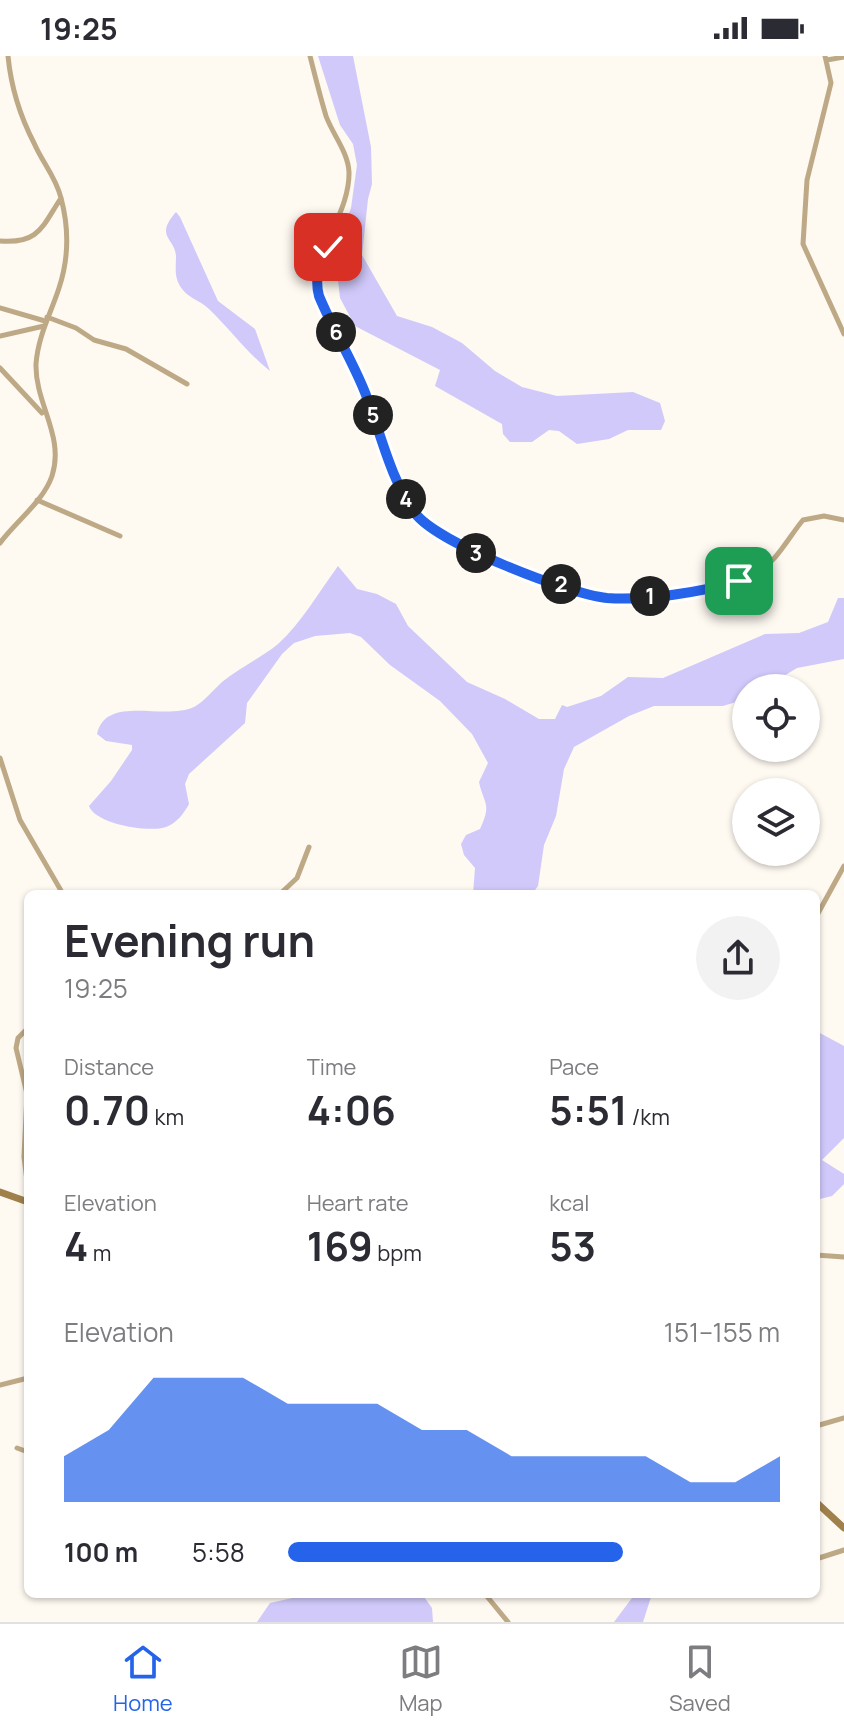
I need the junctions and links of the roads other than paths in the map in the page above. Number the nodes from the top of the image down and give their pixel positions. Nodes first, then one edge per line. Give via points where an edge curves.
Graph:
1 (8, 56) edge
2 (310, 56) edge
3 (844, 57) edge
4 (826, 58) edge
5 (61, 197) junction
6 (0, 241) edge
7 (0, 308) edge
8 (46, 322) junction
9 (844, 334) edge
10 (0, 336) edge
11 (0, 368) edge
12 (187, 384) dead end
13 (46, 416) junction
14 (37, 500) junction
15 (844, 520) edge
16 (120, 536) dead end
17 (0, 543) edge
18 (0, 758) edge
19 (309, 847) dead end
20 (844, 866) edge
21 (61, 890) edge
22 (284, 890) edge
23 (820, 910) edge
24 (24, 1032) edge
25 (24, 1081) edge
26 (0, 1192) edge
27 (24, 1201) edge
28 (820, 1255) edge
29 (844, 1257) edge
30 (24, 1379) edge
31 (0, 1385) edge
32 (844, 1418) edge
33 (820, 1425) edge
34 (17, 1448) dead end
35 (24, 1451) edge
36 (820, 1506) edge
37 (844, 1528) edge
38 (844, 1550) edge
39 (820, 1558) edge
40 (488, 1598) edge
41 (508, 1622) edge

1 - 5 street via 26,126
2 - 15 street via 349,170 344,203 318,268 319,296 365,393 397,481 429,527 514,569 604,598 627,599 739,581 766,567 803,520
3 - 4 street
4 - 9 street via 831,83 807,180 803,244
5 - 6 street via 40,230 22,243
5 - 8 street via 67,222 66,262
7 - 8 street
8 - 10 street
8 - 12 street via 69,324 94,340 126,349
8 - 13 street via 36,377
11 - 13 street
13 - 14 street via 56,440 56,461
14 - 16 street
14 - 17 street
18 - 21 street via 20,820
19 - 22 street via 297,878
20 - 23 street
24 - 25 street via 16,1048
26 - 27 street
28 - 29 street
30 - 31 street
32 - 33 street
34 - 35 street
36 - 37 street
38 - 39 street
40 - 41 street

